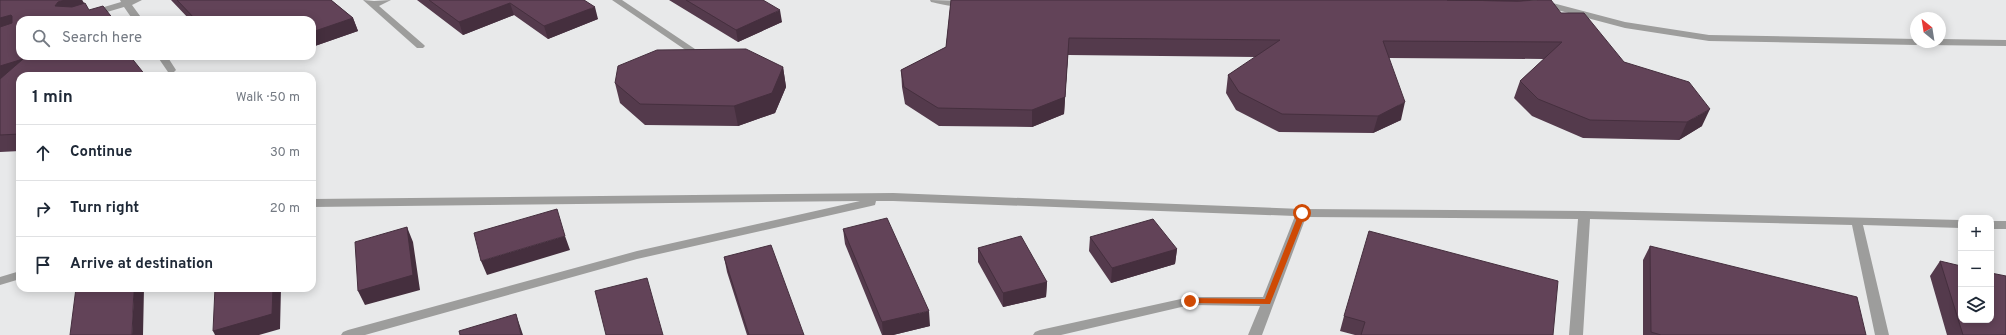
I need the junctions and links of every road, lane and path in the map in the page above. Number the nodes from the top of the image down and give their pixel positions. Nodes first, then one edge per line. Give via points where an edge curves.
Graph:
1 (138, 0) edge
2 (387, 0) edge
3 (616, 0) edge
4 (934, 0) edge
5 (126, 2) edge
6 (370, 2) edge
7 (976, 4) edge
8 (1543, 5) edge
9 (82, 16) edge
10 (135, 16) edge
11 (1910, 42) edge
12 (1946, 42) edge
13 (2006, 43) edge
14 (420, 46) dead end
15 (690, 49) edge
16 (165, 60) edge
17 (171, 70) dead end
18 (893, 197) junction
19 (316, 204) edge
20 (1302, 213) junction
21 (1584, 215) junction
22 (1856, 223) junction
23 (1958, 224) edge
24 (1994, 225) edge
25 (2006, 225) edge
26 (16, 276) edge
27 (0, 281) edge
28 (1268, 302) junction
29 (348, 335) edge
30 (1040, 335) edge
31 (1255, 335) edge
32 (1576, 335) edge
33 (1882, 335) edge

1 - 5 street
2 - 6 street
3 - 15 street
4 - 7 street
5 - 9 street
5 - 10 street
6 - 14 street
8 - 11 street via 1625,25 1710,38
12 - 13 street
16 - 17 street
18 - 19 street
18 - 20 street
18 - 29 street via 637,255
20 - 21 street
20 - 28 street
21 - 22 street
21 - 32 street
22 - 23 street
22 - 33 street
24 - 25 street
26 - 27 street
28 - 30 street via 1190,301
28 - 31 street

